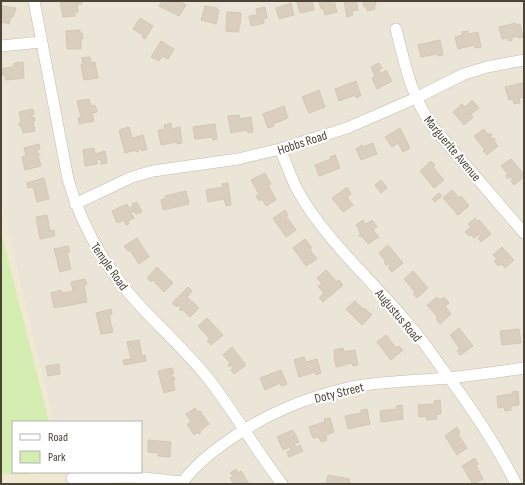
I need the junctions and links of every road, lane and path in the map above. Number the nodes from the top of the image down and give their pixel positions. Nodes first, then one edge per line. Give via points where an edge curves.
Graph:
1 (34, 1) edge
2 (396, 29) dead end
3 (42, 42) junction
4 (1, 46) edge
5 (524, 60) edge
6 (416, 98) junction
7 (280, 149) junction
8 (75, 204) junction
9 (524, 233) edge
10 (524, 368) edge
11 (449, 378) junction
12 (244, 430) junction
13 (72, 478) dead end
14 (182, 483) edge
15 (282, 484) edge
16 (516, 484) edge

1 - 3 street, Temple Road
2 - 6 street, Marguerite Avenue
3 - 4 street
3 - 8 street, Temple Road
5 - 6 street, Hobbs Road via 464,74
6 - 7 street, Hobbs Road via 347,128
6 - 9 street, Marguerite Avenue via 433,127
7 - 8 street, Hobbs Road via 226,161 153,171 126,179
7 - 11 street, Augustus Road via 298,191 313,214 348,258 407,322
8 - 12 street, Temple Road via 94,244 110,269 127,291 208,378
10 - 11 street, Doty Street
11 - 12 street, Doty Street via 387,382 345,389 294,405
11 - 16 street, Augustus Road via 471,408
12 - 14 street, Doty Street via 210,455
12 - 15 street, Temple Road
13 - 14 street via 134,477

